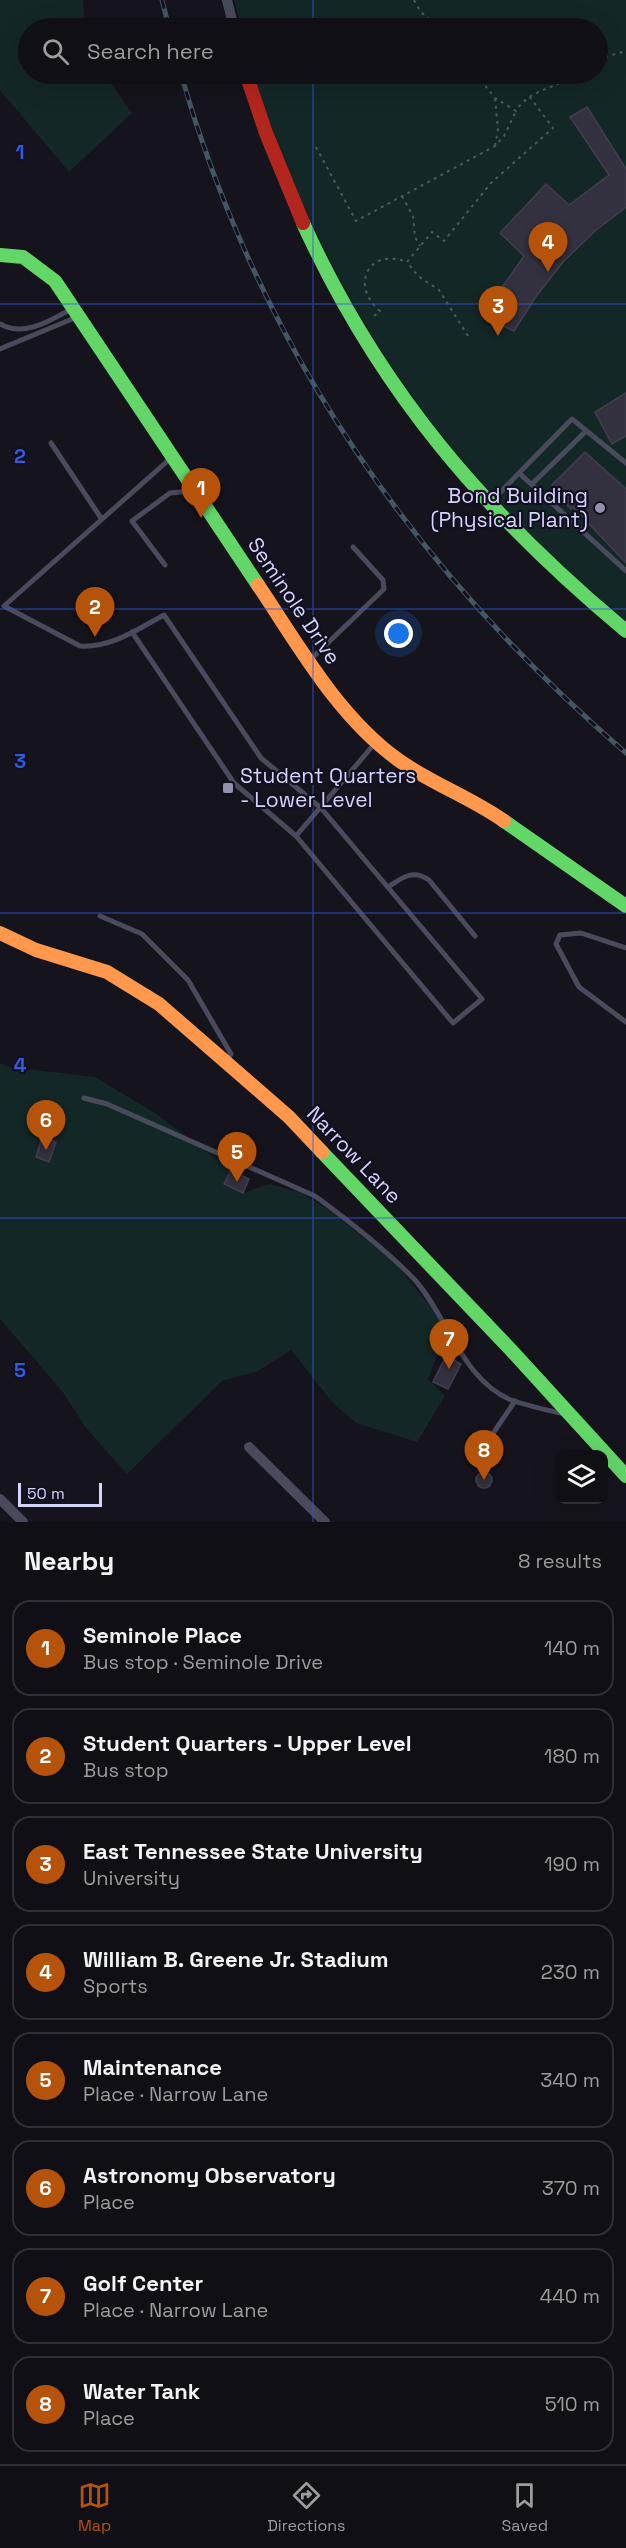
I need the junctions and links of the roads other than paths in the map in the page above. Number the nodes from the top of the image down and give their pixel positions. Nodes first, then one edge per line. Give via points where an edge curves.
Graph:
1 (227, 0) edge
2 (232, 18) edge
3 (249, 84) edge
4 (0, 255) edge
5 (76, 312) junction
6 (0, 324) edge
7 (0, 348) edge
8 (586, 431) junction
9 (51, 443) dead end
10 (172, 457) junction
11 (626, 463) edge
12 (519, 473) junction
13 (532, 484) junction
14 (194, 491) junction
15 (489, 505) junction
16 (101, 519) junction
17 (353, 547) dead end
18 (165, 565) dead end
19 (626, 571) edge
20 (626, 631) edge
21 (132, 632) junction
22 (309, 661) junction
23 (376, 742) junction
24 (321, 808) junction
25 (296, 836) junction
26 (388, 887) junction
27 (626, 906) edge
28 (100, 916) dead end
29 (0, 933) edge
30 (475, 936) dead end
31 (626, 948) edge
32 (626, 1022) edge
33 (226, 1062) junction
34 (84, 1098) dead end
35 (516, 1401) junction
36 (569, 1416) junction
37 (249, 1447) dead end
38 (475, 1460) dead end
39 (626, 1476) edge
40 (0, 1499) edge
41 (23, 1522) edge
42 (324, 1522) edge

1 - 2 street
3 - 15 street via 280,174 338,294 417,417
4 - 5 street, Seminole Drive via 15,255 44,269
5 - 6 lane via 27,329 10,330
5 - 7 lane
5 - 10 street, Seminole Drive
8 - 11 lane
8 - 12 lane via 572,419
8 - 13 lane
9 - 16 lane
10 - 14 street, Seminole Drive
10 - 16 lane
12 - 13 lane
12 - 15 lane
13 - 19 lane
14 - 18 lane via 170,493 132,521
14 - 22 street, Seminole Drive
15 - 20 street via 565,579
16 - 21 lane via 4,606 80,646 94,647
17 - 22 lane via 383,580 384,589
21 - 24 lane via 164,615 261,758
21 - 25 lane via 234,783
22 - 23 street, Seminole Drive via 338,702
23 - 24 lane
23 - 27 street, Seminole Drive via 413,769 477,802
24 - 25 lane
24 - 26 lane
25 - 26 lane via 453,1023 482,999
26 - 30 lane via 403,876 421,875
28 - 33 lane via 142,934 188,980 231,1054
29 - 33 street, Narrow Lane via 36,950 107,972 159,1004
31 - 32 lane via 581,933 560,935 556,944 579,987
33 - 36 street, Narrow Lane via 290,1118 503,1341
34 - 35 lane via 107,1104 315,1196 414,1279 440,1313 470,1365 492,1388
35 - 36 lane
35 - 38 lane
36 - 39 street, Narrow Lane
37 - 42 street
40 - 41 street

